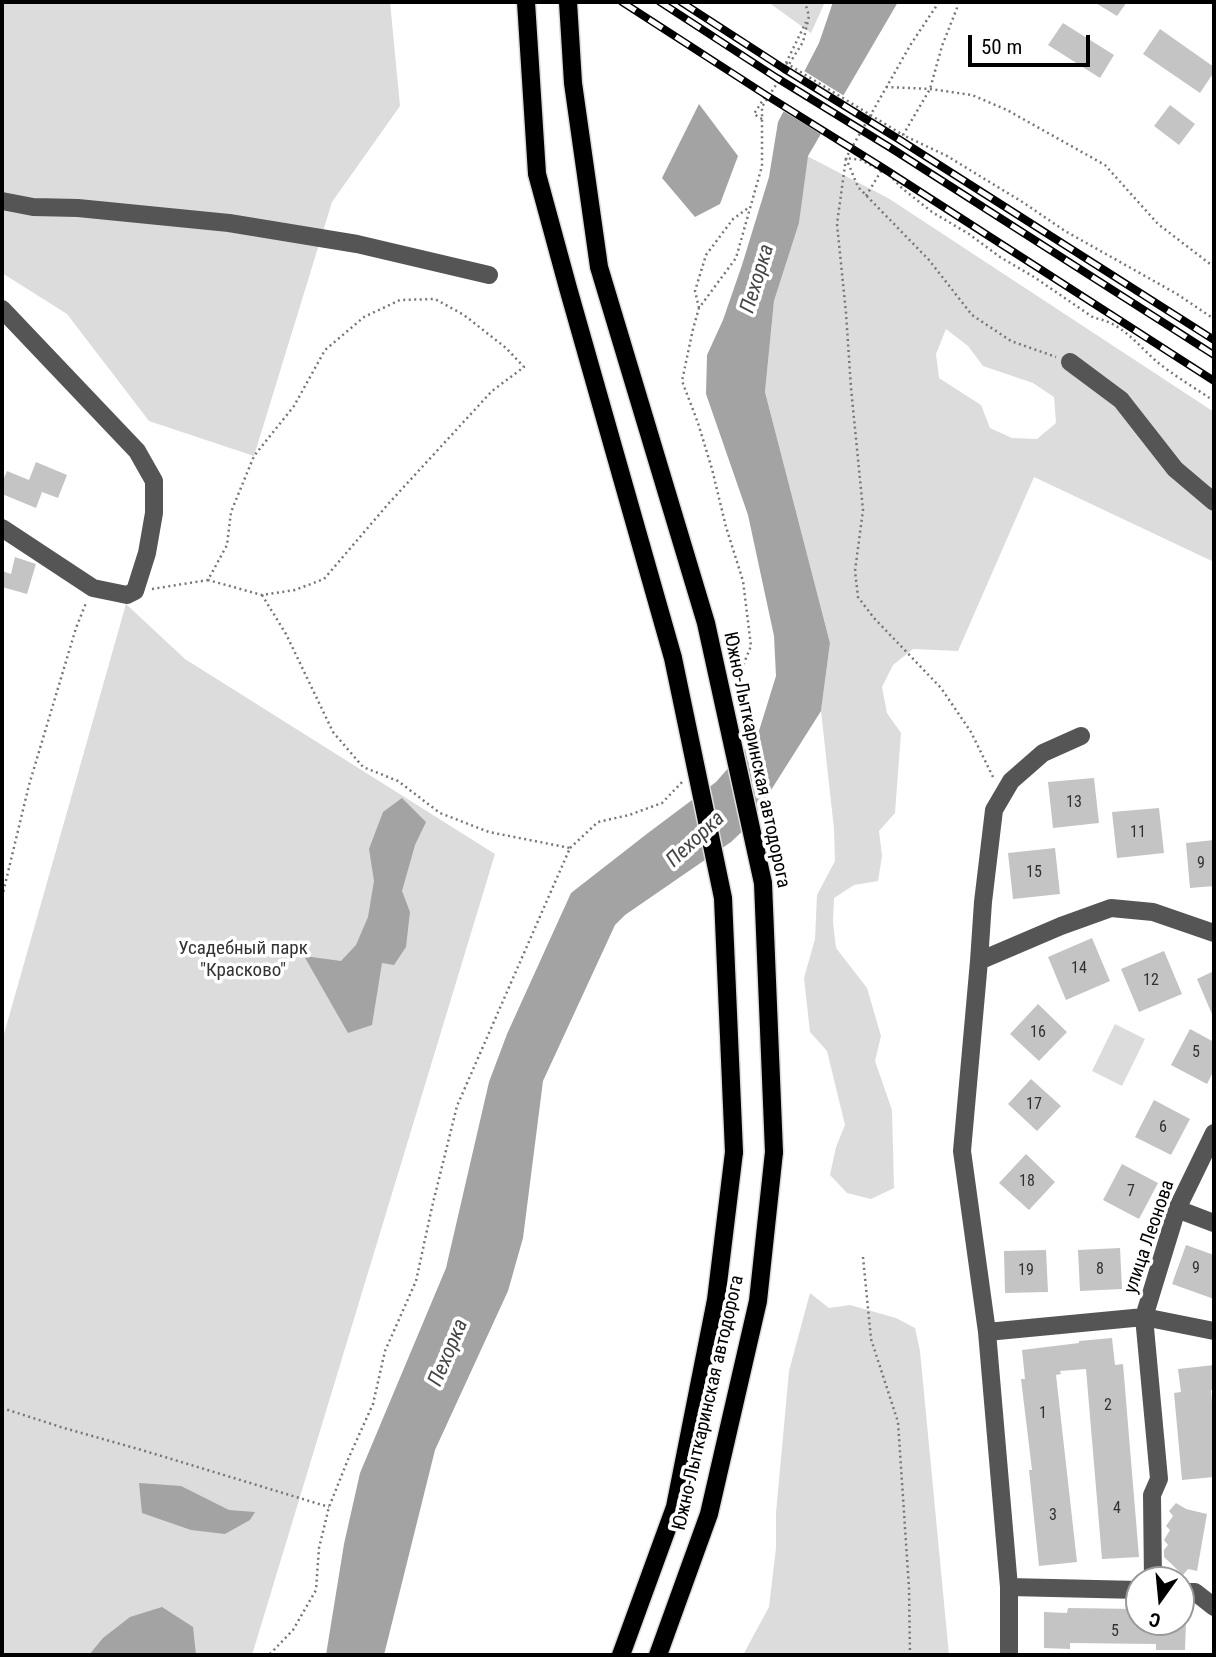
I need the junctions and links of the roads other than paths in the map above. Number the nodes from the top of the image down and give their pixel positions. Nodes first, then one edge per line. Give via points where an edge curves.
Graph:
1 (526, 2) edge
2 (568, 2) edge
3 (2, 201) edge
4 (489, 275) dead end
5 (2, 309) edge
6 (1070, 362) road end
7 (1214, 502) edge
8 (2, 528) edge
9 (1081, 736) dead end
10 (1214, 933) edge
11 (979, 961) junction
12 (1214, 1133) edge
13 (1177, 1209) junction
14 (1214, 1223) edge
15 (1144, 1317) junction
16 (1214, 1331) edge
17 (987, 1332) junction
18 (1153, 1566) edge
19 (1009, 1587) junction
20 (1125, 1590) edge
21 (1195, 1592) edge
22 (1214, 1607) edge
23 (621, 1655) edge
24 (658, 1655) edge
25 (1009, 1655) edge

1 - 23 main road, Южно-Лыткаринская автодорога, bridge via 537,174 673,658 723,898 734,1152 716,1300 675,1507
2 - 24 main road, Южно-Лыткаринская автодорога, bridge via 573,83 599,267 706,623 763,883 774,1152 758,1301 709,1514
3 - 4 street via 229,223 357,244
5 - 8 street via 137,451 154,481 154,513 135,591 127,595 93,588
6 - 7 street via 1121,400 1175,469
9 - 11 street via 1043,753 1011,781 993,810
10 - 11 street via 1153,912 1111,908
11 - 17 street via 962,1151
12 - 13 street, улица Леонова
13 - 14 street
13 - 15 street, улица Леонова
15 - 16 street
15 - 17 street
15 - 18 street via 1159,1479 1152,1495
17 - 19 street
19 - 20 street
19 - 25 street
21 - 22 street

